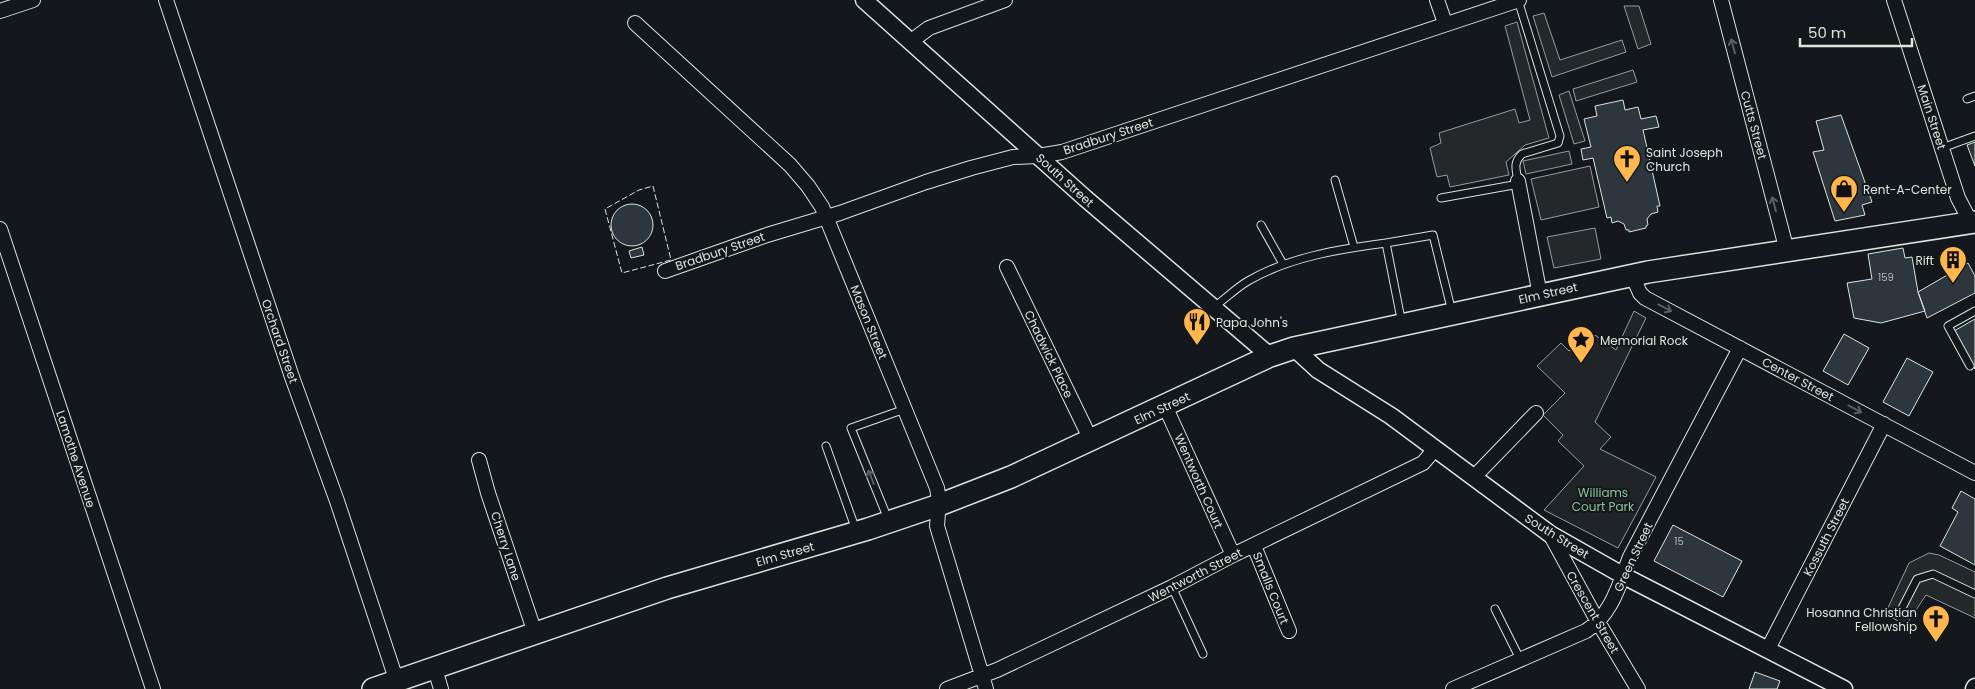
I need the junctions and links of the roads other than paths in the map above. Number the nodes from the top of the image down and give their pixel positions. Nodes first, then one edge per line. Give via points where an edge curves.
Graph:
1 (33, 0) edge
2 (166, 0) edge
3 (864, 0) edge
4 (1005, 0) edge
5 (1437, 0) edge
6 (1519, 0) edge
7 (1721, 0) edge
8 (1894, 0) edge
9 (0, 11) edge
10 (635, 23) dead end
11 (1445, 24) junction
12 (910, 42) junction
13 (1975, 96) edge
14 (1967, 99) dead end
15 (1975, 136) edge
16 (1942, 148) junction
17 (1038, 156) junction
18 (1335, 180) dead end
19 (1519, 183) junction
20 (1441, 198) dead end
21 (826, 217) junction
22 (1261, 225) dead end
23 (1974, 225) edge
24 (0, 230) edge
25 (1386, 243) junction
26 (1354, 247) junction
27 (1786, 251) junction
28 (1283, 264) junction
29 (1007, 268) dead end
30 (665, 271) dead end
31 (1632, 275) junction
32 (1540, 295) junction
33 (1214, 308) junction
34 (1975, 312) edge
35 (1453, 314) junction
36 (1402, 325) junction
37 (1294, 348) junction
38 (1740, 348) junction
39 (1270, 356) junction
40 (1970, 366) dead end
41 (1165, 406) junction
42 (905, 409) junction
43 (1536, 413) dead end
44 (1884, 424) junction
45 (1091, 440) junction
46 (826, 446) dead end
47 (1436, 449) junction
48 (479, 460) dead end
49 (1975, 473) edge
50 (1474, 477) junction
51 (939, 505) junction
52 (889, 522) junction
53 (858, 532) junction
54 (1550, 534) junction
55 (1254, 546) junction
56 (1233, 555) junction
57 (1624, 576) junction
58 (1172, 587) junction
59 (1975, 594) edge
60 (1495, 609) dead end
61 (1900, 612) dead end
62 (1598, 622) junction
63 (1289, 631) dead end
64 (534, 633) junction
65 (1768, 649) junction
66 (1202, 654) dead end
67 (1520, 659) junction
68 (435, 669) junction
69 (397, 682) junction
70 (984, 683) edge
71 (153, 689) edge
72 (373, 689) edge
73 (441, 689) edge
74 (947, 689) edge
75 (1453, 689) edge
76 (1638, 689) edge
77 (1844, 689) edge

1 - 9 street
2 - 69 street, Orchard Street
3 - 12 street, South Street
4 - 12 street via 929,28
5 - 11 street
6 - 11 street, Bradbury Street
6 - 19 lane via 1560,136 1558,143 1519,156 1515,164
27 -> 7 street, Cutts Street
8 - 16 street, Main Street
10 - 21 street, Mason Street via 790,165 813,192
11 - 17 street, Bradbury Street via 1062,152
12 - 17 street, South Street
13 - 14 lane
15 - 16 lane
16 - 23 street, Main Street via 1962,208
17 - 21 street, Bradbury Street via 1013,157 962,171
17 - 33 street, South Street
18 - 26 lane
19 - 20 lane
19 - 32 street
21 - 30 street, Bradbury Street
21 - 42 street, Mason Street
22 - 28 lane
23 - 27 main road, Elm Street
24 - 71 street, Lamothe Avenue
25 - 26 lane
25 - 35 lane via 1433,235
25 - 36 lane
26 - 28 lane
27 - 31 main road, Elm Street
28 - 33 lane via 1248,282
29 - 45 street, Chadwick Place
31 - 32 main road, Elm Street
31 -> 38 street, Center Street via 1645,298
32 - 35 main road, Elm Street
33 - 39 street, South Street
34 - 40 lane via 1948,326
35 - 36 main road, Elm Street
36 - 37 main road, Elm Street
37 - 39 main road, Elm Street
37 - 47 street, South Street via 1318,370
38 -> 44 street, Center Street
38 - 57 street, Green Street via 1630,557
39 - 41 main road, Elm Street
41 - 45 main road, Elm Street
41 - 56 street, Wentworth Court
42 - 51 street, Mason Street via 937,488
52 -> 42 lane via 851,428
43 - 50 street
44 - 49 street, Center Street
44 - 65 street, Kossuth Street
45 - 51 main road, Elm Street via 1011,477
46 - 53 lane
47 - 50 street, South Street
47 - 55 street, Wentworth Street via 1423,463
48 - 64 street, Cherry Lane
50 - 54 street, South Street
51 - 52 main road, Elm Street
51 - 70 street, Mason Street via 937,526
52 - 53 main road, Elm Street
53 - 64 main road, Elm Street via 667,588
54 - 57 street, South Street
54 - 62 street, Crescent Street
55 - 56 street, Wentworth Street
55 - 63 street, Smalls Court
56 - 58 street, Wentworth Street
57 - 62 street, Green Street
57 - 65 street, South Street
58 - 66 lane
58 - 70 street, Wentworth Street
59 - 61 lane via 1933,574 1917,579
60 - 67 lane
62 - 67 street, Green Street via 1586,631
62 - 76 street, Crescent Street
64 - 68 main road, Elm Street
65 - 77 street, South Street
67 - 75 street, Green Street
68 - 69 main road, Elm Street
68 - 73 street
69 - 72 main road, Elm Street
70 - 74 street, Wentworth Street

